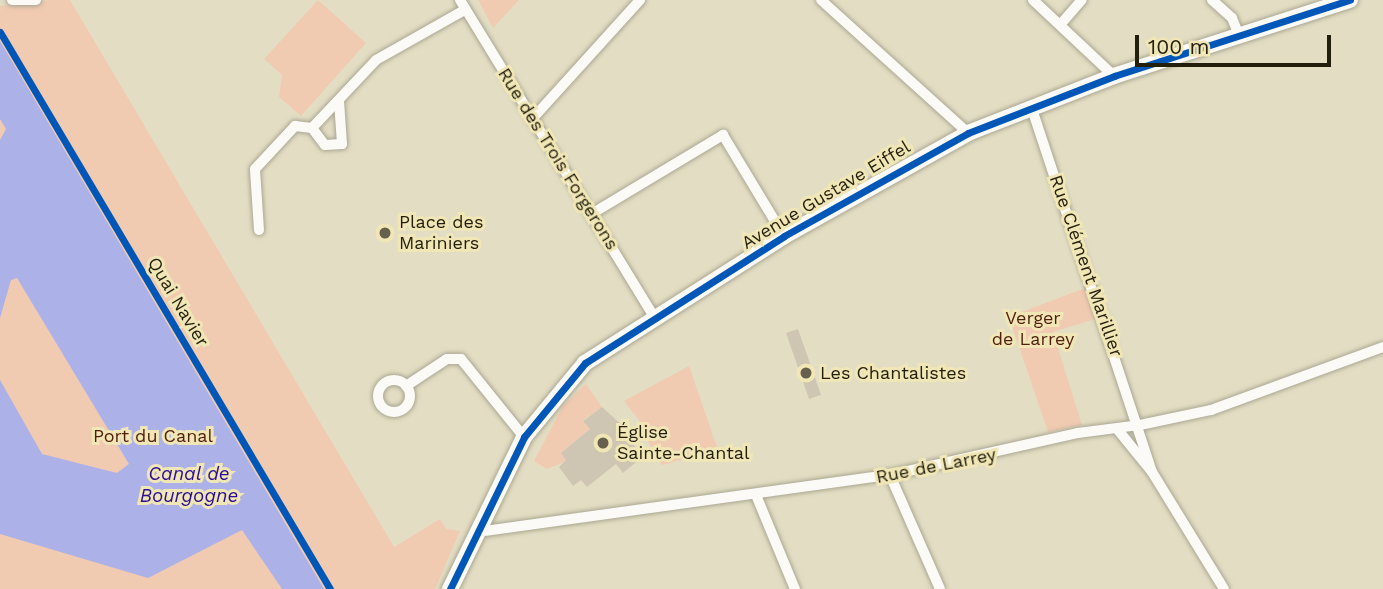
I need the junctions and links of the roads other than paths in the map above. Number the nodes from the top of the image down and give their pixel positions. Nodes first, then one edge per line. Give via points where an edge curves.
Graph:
1 (12, 0) edge
2 (36, 0) edge
3 (640, 0) edge
4 (821, 0) edge
5 (1032, 0) edge
6 (1082, 0) edge
7 (1212, 0) edge
8 (1346, 1) edge
9 (463, 5) edge
10 (1060, 25) junction
11 (1239, 35) junction
12 (1114, 76) junction
13 (339, 101) junction
14 (1031, 106) junction
15 (534, 117) junction
16 (312, 128) junction
17 (968, 133) junction
18 (593, 214) junction
19 (259, 230) dead end
20 (784, 236) junction
21 (655, 318) junction
22 (1383, 347) edge
23 (406, 386) dead end
24 (1140, 425) junction
25 (1118, 430) junction
26 (524, 437) junction
27 (1152, 472) junction
28 (890, 475) junction
29 (756, 495) junction
30 (477, 532) junction
31 (450, 589) edge
32 (795, 589) edge
33 (940, 589) edge
34 (1224, 589) edge

1 - 2 street
3 - 15 street
4 - 17 street
5 - 10 street
6 - 10 street
7 - 11 street via 1232,18
8 - 11 main road, Avenue Gustave Eiffel
9 - 13 street via 376,60
9 - 15 street, Rue des Trois Forgerons
10 - 12 street
11 - 12 main road, Avenue Gustave Eiffel
12 - 14 main road, Avenue Gustave Eiffel
13 - 16 street
13 - 16 street via 342,144 325,145
14 - 17 main road, Avenue Gustave Eiffel
14 - 24 street, Rue Clément Marillier
15 - 18 street, Rue des Trois Forgerons
16 - 19 street via 295,126 255,169
17 - 20 main road, Avenue Gustave Eiffel
18 - 20 street via 723,135
18 - 21 street, Rue des Trois Forgerons
20 - 21 main road, Avenue Gustave Eiffel
21 - 26 main road, Avenue Gustave Eiffel via 580,367
22 - 24 street, Rue de Larrey via 1211,410
23 - 26 street via 447,359 461,359
24 - 25 street, Rue de Larrey
24 - 27 street, Rue Clément Marillier
25 - 27 street
25 - 28 street, Rue de Larrey via 1078,433
26 - 30 main road, Avenue Gustave Eiffel
27 - 34 street
28 - 29 street, Rue de Larrey
28 - 33 street
29 - 30 street, Rue de Larrey
29 - 32 street
30 - 31 main road, Avenue Gustave Eiffel

